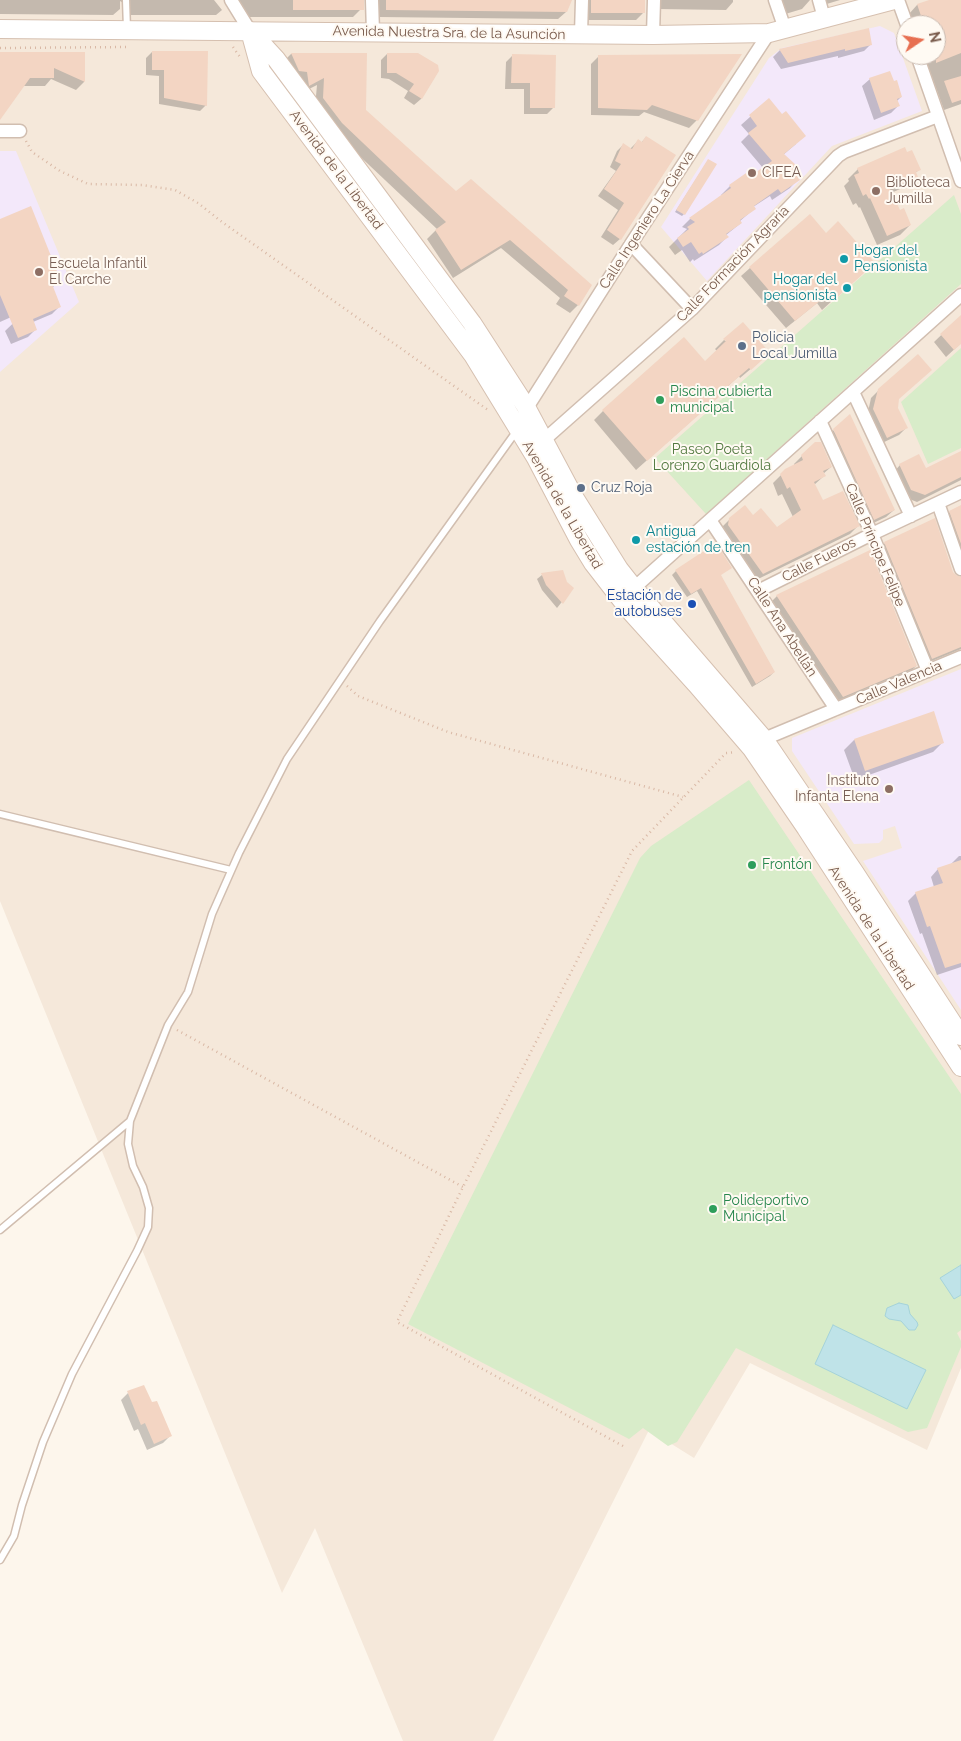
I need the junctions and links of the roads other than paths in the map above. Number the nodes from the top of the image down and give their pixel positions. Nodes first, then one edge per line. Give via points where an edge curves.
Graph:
1 (126, 0) edge
2 (231, 0) edge
3 (372, 0) edge
4 (582, 0) edge
5 (654, 0) edge
6 (775, 0) edge
7 (819, 0) edge
8 (894, 0) edge
9 (898, 0) edge
10 (903, 15) edge
11 (824, 18) junction
12 (0, 29) edge
13 (127, 30) junction
14 (250, 31) junction
15 (777, 31) junction
16 (373, 32) junction
17 (581, 34) junction
18 (653, 35) junction
19 (920, 65) edge
20 (938, 116) junction
21 (0, 131) edge
22 (20, 131) road end
23 (961, 181) edge
24 (631, 244) junction
25 (961, 295) edge
26 (692, 309) junction
27 (853, 392) junction
28 (525, 405) junction
29 (820, 421) junction
30 (518, 428) junction
31 (544, 440) junction
32 (961, 492) edge
33 (938, 503) junction
34 (911, 516) junction
35 (710, 520) junction
36 (872, 534) junction
37 (961, 569) edge
38 (634, 588) junction
39 (758, 591) junction
40 (961, 657) edge
41 (928, 670) junction
42 (836, 709) junction
43 (758, 744) junction
44 (0, 814) edge
45 (231, 870) junction
46 (961, 1036) edge
47 (961, 1067) edge
48 (130, 1121) junction
49 (0, 1230) edge
50 (0, 1560) edge

1 - 13 lane
2 - 14 street
3 - 16 street
4 - 17 street
5 - 18 street
6 - 15 street
7 - 11 street
8 - 11 main road, Avenida Nuestra Sra. de la Asunción
9 - 10 street
11 - 15 main road, Avenida Nuestra Sra. de la Asunción
12 - 13 main road, Avenida Nuestra Sra. de la Asunción
13 - 14 main road, Avenida Nuestra Sra. de la Asunción
14 - 16 main road, Avenida Nuestra Sra. de la Asunción
14 - 28 main road via 276,59 466,315
14 - 30 main road, Avenida de la Libertad via 261,71 454,327
15 - 18 main road, Avenida Nuestra Sra. de la Asunción
15 - 24 street, Calle Ingeniero La Cierva
16 - 17 main road, Avenida Nuestra Sra. de la Asunción
17 - 18 main road, Avenida Nuestra Sra. de la Asunción
19 - 20 street
20 - 23 street
20 - 26 street, Calle Formación Agraria via 838,156
21 - 22 street
24 - 26 street
24 - 28 street, Calle Ingeniero La Cierva via 530,403
25 - 27 street
26 - 31 street, Calle Formación Agraria
27 - 29 street
27 - 34 street
28 - 31 main road
29 - 35 street
29 - 36 street, Calle Príncipe Felipe
30 - 43 main road, Avenida de la Libertad via 593,563 630,612 696,684
30 - 45 lane via 287,759
31 - 38 main road via 594,530
32 - 33 street, Calle Fueros
33 - 34 street, Calle Fueros
33 - 37 street
34 - 36 street, Calle Fueros
35 - 38 street
35 - 39 street, Calle Ana Abellán
36 - 39 street, Calle Fueros
36 - 41 street, Calle Príncipe Felipe
38 - 43 main road
39 - 42 street, Calle Ana Abellán
40 - 41 street, Calle Valencia
41 - 42 street, Calle Valencia
42 - 43 street, Calle Valencia
43 - 46 main road via 856,873
43 - 47 main road, Avenida de la Libertad via 806,828
44 - 45 lane
45 - 48 lane via 212,914 188,992 168,1025
48 - 49 lane
48 - 50 lane via 128,1144 133,1166 143,1187 148,1227 72,1374 43,1442 14,1536

